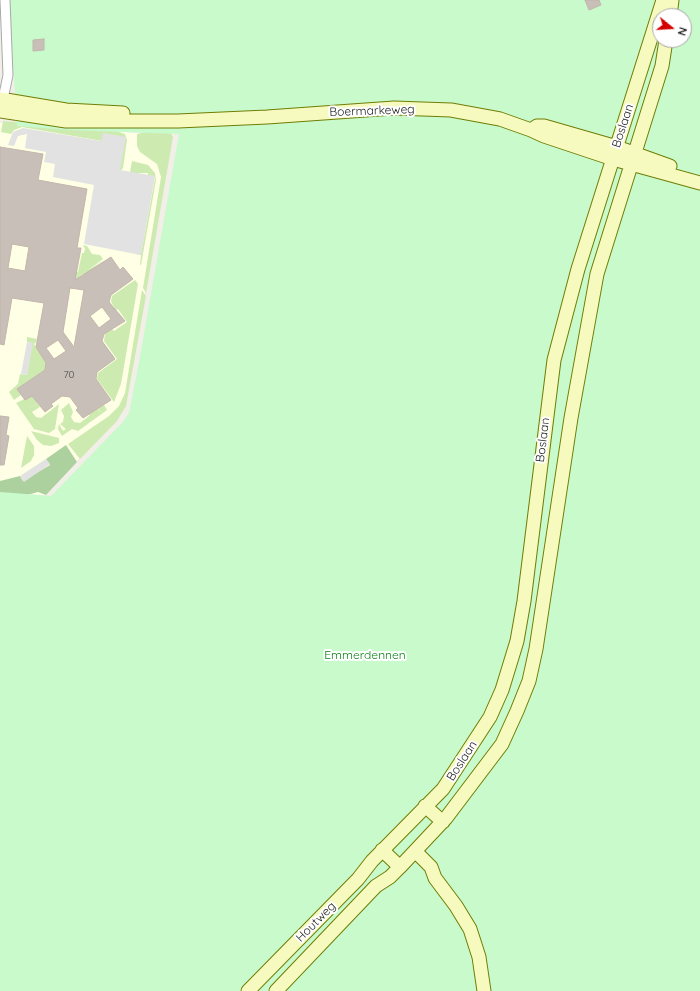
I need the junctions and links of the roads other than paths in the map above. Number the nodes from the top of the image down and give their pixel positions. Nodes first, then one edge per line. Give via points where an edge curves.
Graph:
1 (5, 0) edge
2 (663, 0) edge
3 (665, 48) edge
4 (1, 105) edge
5 (615, 153) junction
6 (634, 159) junction
7 (700, 177) edge
8 (700, 182) edge
9 (425, 806) junction
10 (443, 822) junction
11 (382, 850) junction
12 (408, 859) junction
13 (248, 991) edge
14 (276, 991) edge
15 (484, 991) edge

1 - 4 street via 8,75
2 - 5 main road, Boslaan
3 - 6 main road, Boslaan via 662,66
4 - 5 main road, Boermarkeweg via 66,121 178,121 394,108 451,110 500,119 531,130 537,126 544,126
5 - 6 main road, Boermarkeweg
5 - 9 main road, Boslaan via 578,269 554,360 524,601 511,666 490,716 452,777
6 - 7 main road, Boermarkeweg
6 - 8 main road, Boermarkeweg
6 - 10 main road, Boslaan via 597,274 587,321 547,583 529,681 502,744
9 - 10 main road
9 - 11 main road, Boslaan
10 - 12 main road, Boslaan
11 - 12 main road
11 - 13 main road, Houtweg via 358,880
12 - 14 main road, Houtweg via 390,877 376,886
12 - 15 main road via 435,878 470,929 479,957

